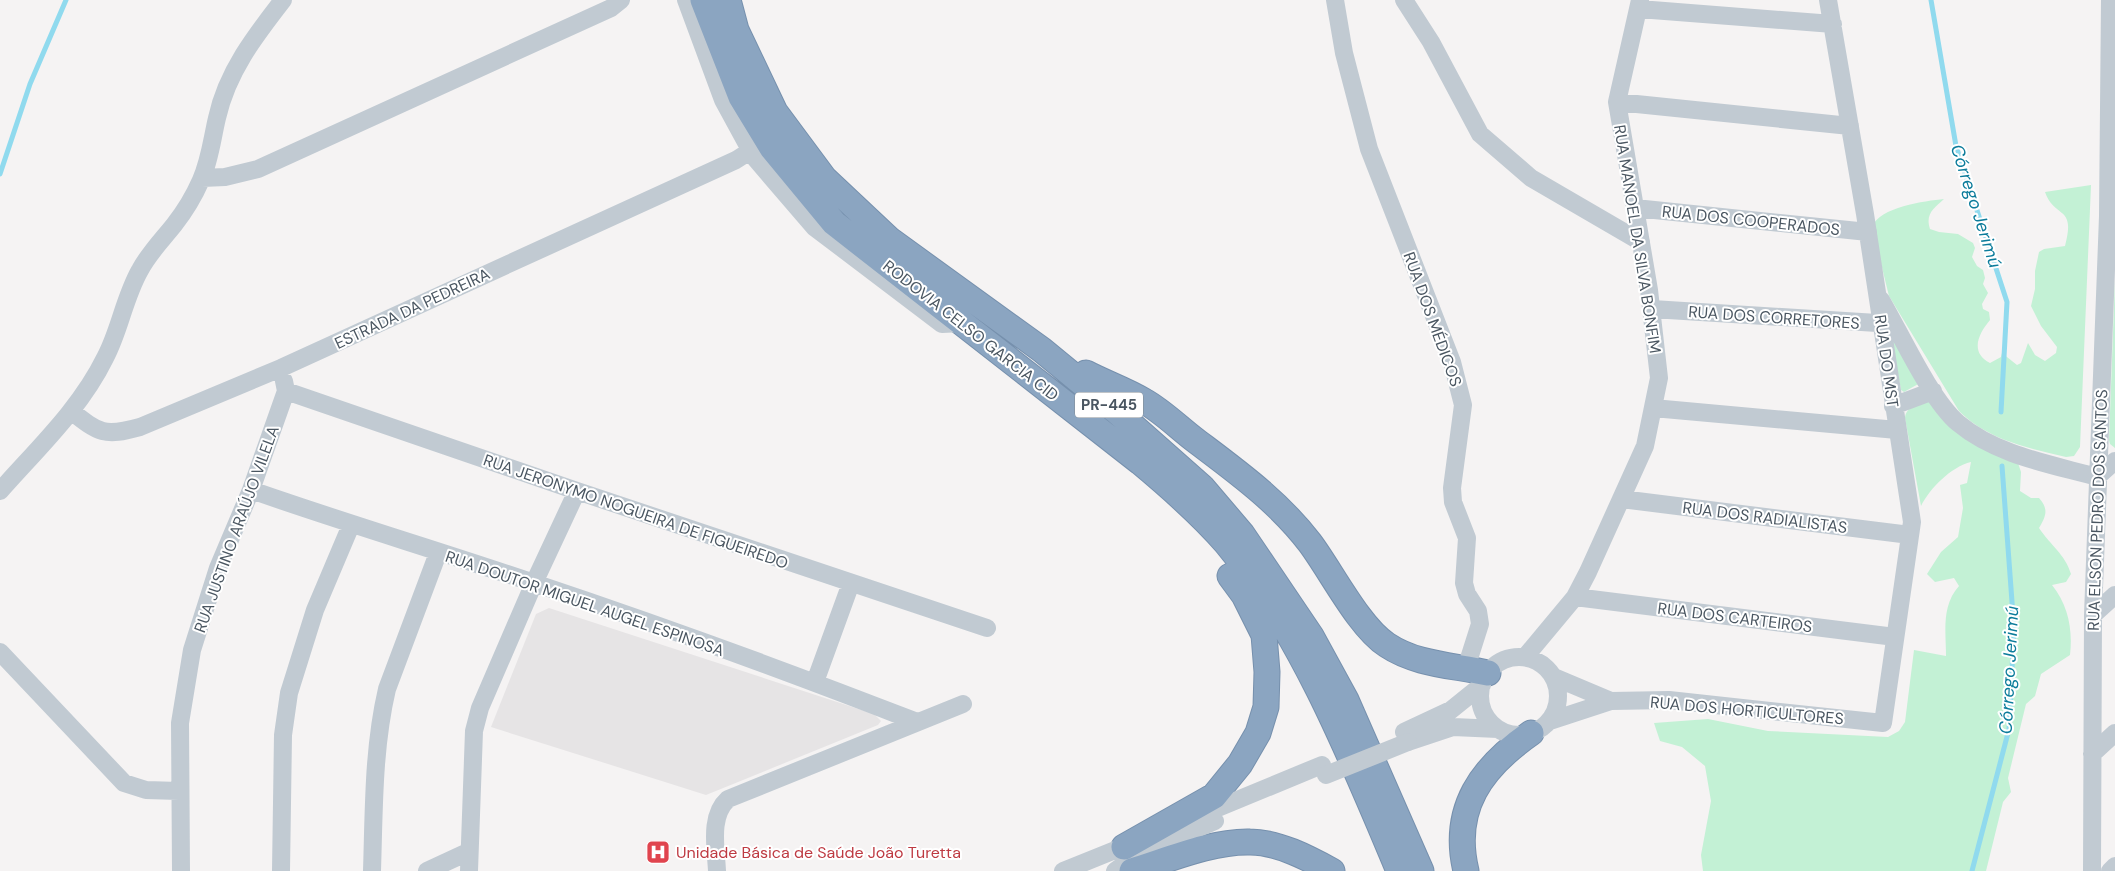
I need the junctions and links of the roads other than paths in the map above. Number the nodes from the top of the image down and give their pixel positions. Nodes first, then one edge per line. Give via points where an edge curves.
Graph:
1 (283, 0) edge
2 (621, 0) edge
3 (686, 0) edge
4 (704, 0) edge
5 (728, 0) edge
6 (1336, 0) edge
7 (1404, 0) edge
8 (1828, 0) edge
9 (2110, 0) edge
10 (1640, 5) edge
11 (1833, 24) junction
12 (1617, 102) junction
13 (1850, 126) junction
14 (750, 151) junction
15 (202, 178) junction
16 (1635, 208) junction
17 (2112, 213) edge
18 (1868, 232) junction
19 (1641, 242) junction
20 (1652, 309) junction
21 (962, 324) junction
22 (1888, 324) junction
23 (1042, 350) junction
24 (281, 368) junction
25 (286, 391) junction
26 (1933, 391) junction
27 (1893, 406) junction
28 (1653, 408) junction
29 (71, 411) junction
30 (1897, 430) junction
31 (2115, 461) edge
32 (1140, 462) junction
33 (2097, 477) junction
34 (251, 490) junction
35 (0, 491) edge
36 (577, 491) junction
37 (1621, 499) junction
38 (351, 525) junction
39 (1910, 534) junction
40 (438, 552) junction
41 (534, 582) junction
42 (851, 583) junction
43 (2115, 595) edge
44 (1575, 597) junction
45 (2093, 615) junction
46 (987, 628) dead end
47 (1895, 636) junction
48 (0, 652) edge
49 (1526, 657) junction
50 (1478, 675) junction
51 (1554, 677) junction
52 (815, 682) junction
53 (1612, 702) junction
54 (963, 704) dead end
55 (917, 722) junction
56 (1883, 723) joint
57 (1541, 727) junction
58 (1498, 729) junction
59 (2115, 733) edge
60 (1406, 737) junction
61 (2092, 754) junction
62 (1324, 770) junction
63 (179, 791) junction
64 (1124, 847) junction
65 (468, 852) junction
66 (2115, 866) edge
67 (181, 871) edge
68 (281, 871) edge
69 (372, 871) edge
70 (427, 871) edge
71 (468, 871) edge
72 (717, 871) edge
73 (1063, 871) edge
74 (1115, 871) edge
75 (1132, 871) edge
76 (1332, 871) edge
77 (1399, 871) edge
78 (1422, 871) edge
79 (1466, 871) edge
80 (2092, 871) edge
81 (2110, 871) edge

1 - 15 street via 253,39 234,71 216,118 214,138
2 - 15 street via 611,8 258,169 225,177
3 - 14 street via 723,100
4 - 21 highway, RODOVIA CELSO GARCIA CID / PR-445 via 741,97 772,148 834,223
5 - 23 highway, RODOVIA CELSO GARCIA CID / PR-445 via 736,30 776,112 824,178 890,240
6 - 50 street, RUA DOS MÉDICOS via 1344,53 1369,149 1452,362 1463,405 1452,488 1453,502 1467,538 1464,583 1478,611 1480,624
7 - 19 street via 1431,42 1480,134 1531,178
8 - 11 street, RUA DO MST
9 - 17 street, RUA ELSON PEDRO DOS SANTOS
10 - 11 street
10 - 12 street, RUA MANOEL DA SILVA BONFIM
11 - 13 street, RUA DO MST
12 - 13 street
12 - 16 street, RUA MANOEL DA SILVA BONFIM
13 - 18 street, RUA DO MST
14 - 21 street via 814,227 942,324
14 - 24 street, ESTRADA DA PEDREIRA
15 - 29 street via 184,211 140,269 106,356
16 - 18 street, RUA DOS COOPERADOS
16 - 19 street, RUA MANOEL DA SILVA BONFIM
17 - 33 street, RUA ELSON PEDRO DOS SANTOS
18 - 22 street, RUA DO MST via 1877,294
19 - 20 street, RUA MANOEL DA SILVA BONFIM
20 - 22 street, RUA DOS CORRETORES
20 - 28 street, RUA MANOEL DA SILVA BONFIM via 1659,378
21 - 32 highway, RODOVIA CELSO GARCIA CID / PR-445
22 - 26 street
22 - 27 street, RUA DO MST
23 - 50 highway via 1144,401 1244,475 1310,542 1371,630 1386,645 1406,656
23 - 78 highway, RODOVIA CELSO GARCIA CID / PR-445 via 1116,410 1202,488 1242,534 1311,636 1346,700
24 - 25 street
24 - 29 street, ESTRADA DA PEDREIRA via 116,434 93,428
25 - 34 street, RUA JUSTINO ARAÚJO VILELA
25 - 36 street, RUA JERONYMO NOGUEIRA DE FIGUEIREDO
26 - 27 street
26 - 33 street via 1957,422 1980,438 2024,457
27 - 30 street, RUA DO MST
28 - 30 street
28 - 37 street, RUA MANOEL DA SILVA BONFIM via 1645,446
29 - 35 street
30 - 39 street, RUA DO MST via 1912,522
31 - 33 street
32 - 64 highway via 1244,595 1264,635 1266,707 1258,733 1240,764 1214,796
32 - 77 highway, RODOVIA CELSO GARCIA CID / PR-445 via 1174,490 1226,543 1260,588 1328,708
33 - 45 street, RUA ELSON PEDRO DOS SANTOS
34 - 38 street, RUA DOUTOR MIGUEL AUGEL ESPINOSA
34 - 63 street, RUA JUSTINO ARAÚJO VILELA via 218,568 192,650 180,723
36 - 41 street
36 - 42 street, RUA JERONYMO NOGUEIRA DE FIGUEIREDO
37 - 39 street, RUA DOS RADIALISTAS
37 - 44 street, RUA MANOEL DA SILVA BONFIM
38 - 40 street, RUA DOUTOR MIGUEL AUGEL ESPINOSA
38 - 68 street via 315,610 289,693 282,735
39 - 47 street, RUA DO MST
40 - 41 street, RUA DOUTOR MIGUEL AUGEL ESPINOSA
40 - 69 street via 386,689 381,712
41 - 52 street, RUA DOUTOR MIGUEL AUGEL ESPINOSA
41 - 65 street via 480,708 474,731
42 - 46 street, RUA JERONYMO NOGUEIRA DE FIGUEIREDO
42 - 52 street
43 - 45 street
44 - 47 street, RUA DOS CARTEIROS
44 - 49 street, RUA MANOEL DA SILVA BONFIM
45 - 61 street, RUA ELSON PEDRO DOS SANTOS
47 - 56 street, RUA DO MST
48 - 63 street via 124,783 152,791
49 - 50 street via 1507,659
49 - 51 street via 1543,665
50 - 58 street via 1484,714
50 - 60 street via 1451,710
51 - 53 street, RUA DOS HORTICULTORES
51 - 57 street via 1558,688 1556,711
52 - 55 street, RUA DOUTOR MIGUEL AUGEL ESPINOSA
53 - 56 street, RUA DOS HORTICULTORES via 1669,700
53 - 57 street, RUA DOS HORTICULTORES
54 - 55 street
55 - 72 street via 728,800 716,818
57 - 58 street via 1514,735
57 - 79 highway via 1496,761 1467,804 1462,822
58 - 60 street via 1452,727
59 - 61 street
60 - 62 street
61 - 80 street, RUA ELSON PEDRO DOS SANTOS
62 - 64 street
62 - 74 street via 1140,853
63 - 67 street, RUA JUSTINO ARAÚJO VILELA
64 - 73 street
65 - 70 street
65 - 71 street
66 - 81 street
75 - 76 highway via 1221,844 1251,842 1302,856

